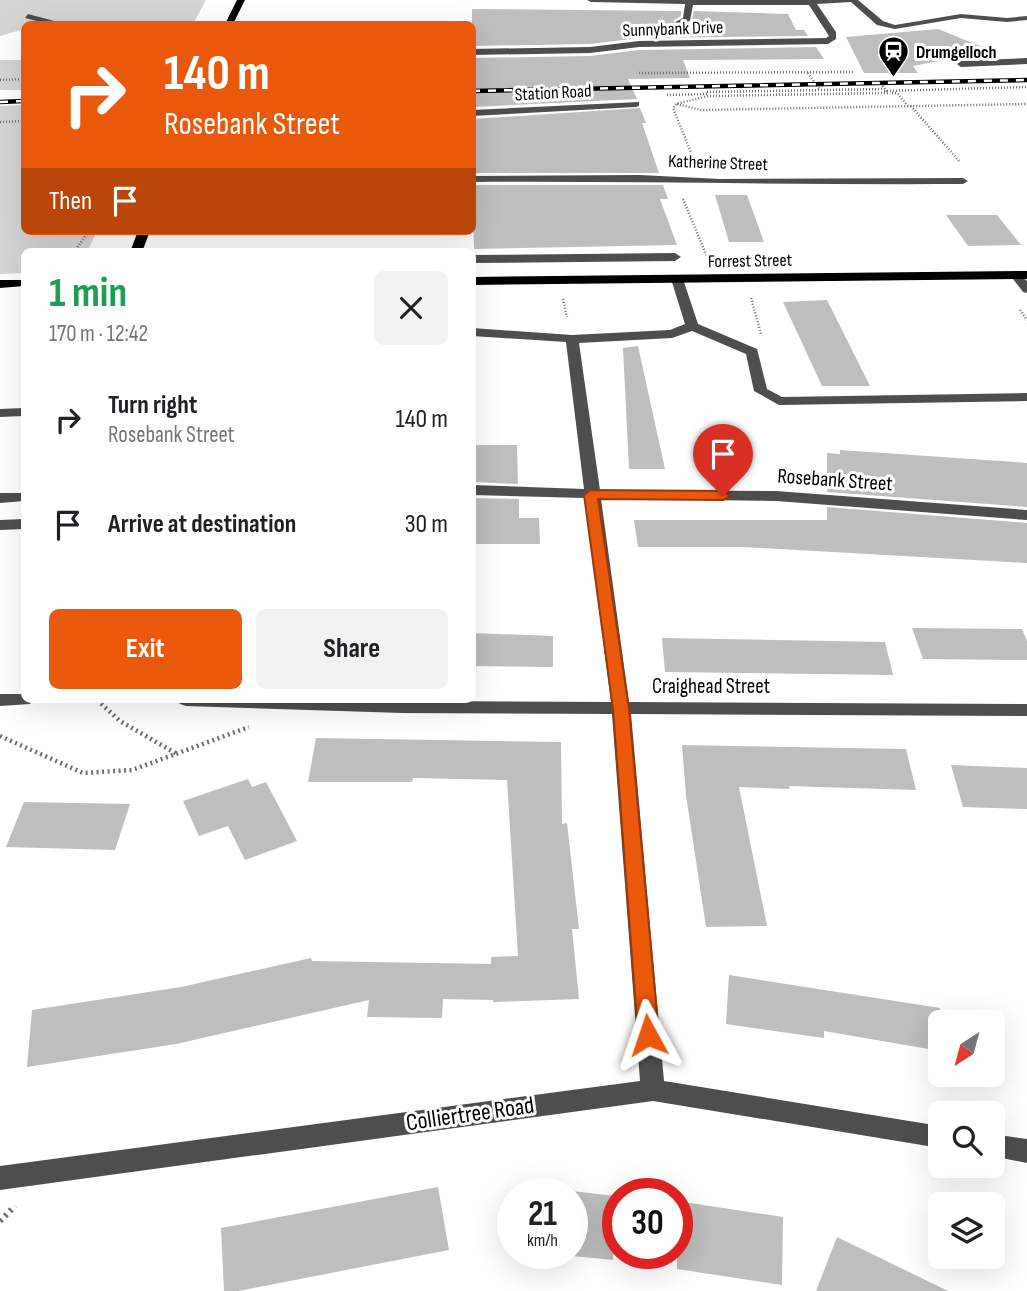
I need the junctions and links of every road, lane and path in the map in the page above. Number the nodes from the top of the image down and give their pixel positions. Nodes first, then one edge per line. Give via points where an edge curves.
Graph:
1 (241, 0) edge
2 (591, 0) edge
3 (851, 0) edge
4 (689, 3) junction
5 (812, 3) junction
6 (789, 4) junction
7 (795, 12) dead end
8 (28, 16) dead end
9 (1027, 18) edge
10 (45, 21) edge
11 (230, 21) edge
12 (679, 22) dead end
13 (476, 52) edge
14 (1027, 61) edge
15 (961, 64) dead end
16 (854, 72) dead end
17 (807, 73) junction
18 (802, 74) dead end
19 (21, 79) edge
20 (0, 80) edge
21 (1027, 87) edge
22 (885, 89) junction
23 (819, 90) junction
24 (636, 104) dead end
25 (676, 104) junction
26 (1027, 104) edge
27 (910, 106) junction
28 (476, 113) edge
29 (21, 121) edge
30 (0, 122) edge
31 (956, 159) dead end
32 (701, 166) dead end
33 (476, 179) edge
34 (674, 180) junction
35 (963, 181) dead end
36 (675, 257) dead end
37 (476, 260) edge
38 (1022, 275) edge
39 (677, 279) junction
40 (717, 279) junction
41 (476, 281) edge
42 (21, 283) edge
43 (0, 284) edge
44 (1027, 289) edge
45 (21, 293) edge
46 (0, 294) edge
47 (692, 326) junction
48 (476, 332) edge
49 (572, 339) junction
50 (1027, 397) edge
51 (21, 412) edge
52 (0, 413) edge
53 (476, 490) edge
54 (591, 495) junction
55 (21, 497) edge
56 (0, 498) edge
57 (1027, 515) edge
58 (21, 524) edge
59 (0, 525) edge
60 (0, 700) edge
61 (21, 700) edge
62 (100, 703) edge
63 (257, 703) edge
64 (621, 709) junction
65 (1027, 710) edge
66 (254, 725) dead end
67 (0, 736) edge
68 (178, 754) junction
69 (653, 1090) junction
70 (928, 1135) edge
71 (1005, 1147) edge
72 (1027, 1151) edge
73 (0, 1178) edge

1 - 11 main road
2 - 4 street
3 - 5 street
3 - 9 street via 880,23 895,27 961,16
4 - 6 street
4 - 12 street via 687,19
5 - 6 street
5 - 13 street, Sunnybank Drive via 832,32 828,41
6 - 7 street
8 - 10 street
14 - 15 street
16 - 17 path
17 - 18 path via 640,75 639,73 800,70
17 - 23 path
19 - 20 path
21 - 22 path
22 - 23 path
22 - 23 path via 666,93
22 - 25 path via 708,96
22 - 27 path
24 - 28 street, Station Road
25 - 27 path via 701,110
25 - 32 path via 673,108 693,159
26 - 27 path
27 - 31 path
29 - 30 path
33 - 34 street, Katherine Street
34 - 35 street, Katherine Street
34 - 40 path
36 - 37 street
38 - 40 main road, Forrest Street
38 - 44 street
39 - 40 main road, Forrest Street
39 - 41 main road, Forrest Street
39 - 47 street
42 - 43 main road
45 - 46 main road
47 - 49 street via 671,334
47 - 50 street via 752,352 761,390 779,401
48 - 49 street
49 - 54 street
51 - 52 street
53 - 54 street, Rosebank Street
54 - 57 street, Rosebank Street via 776,496
54 - 64 street
55 - 56 street
58 - 59 street
60 - 61 street
62 - 68 path via 120,722
63 - 64 street, Craighead Street
64 - 65 street, Craighead Street
64 - 69 street
66 - 68 path
67 - 68 path via 83,773 132,770
69 - 70 street, Colliertree Road
69 - 73 street, Colliertree Road
71 - 72 street

